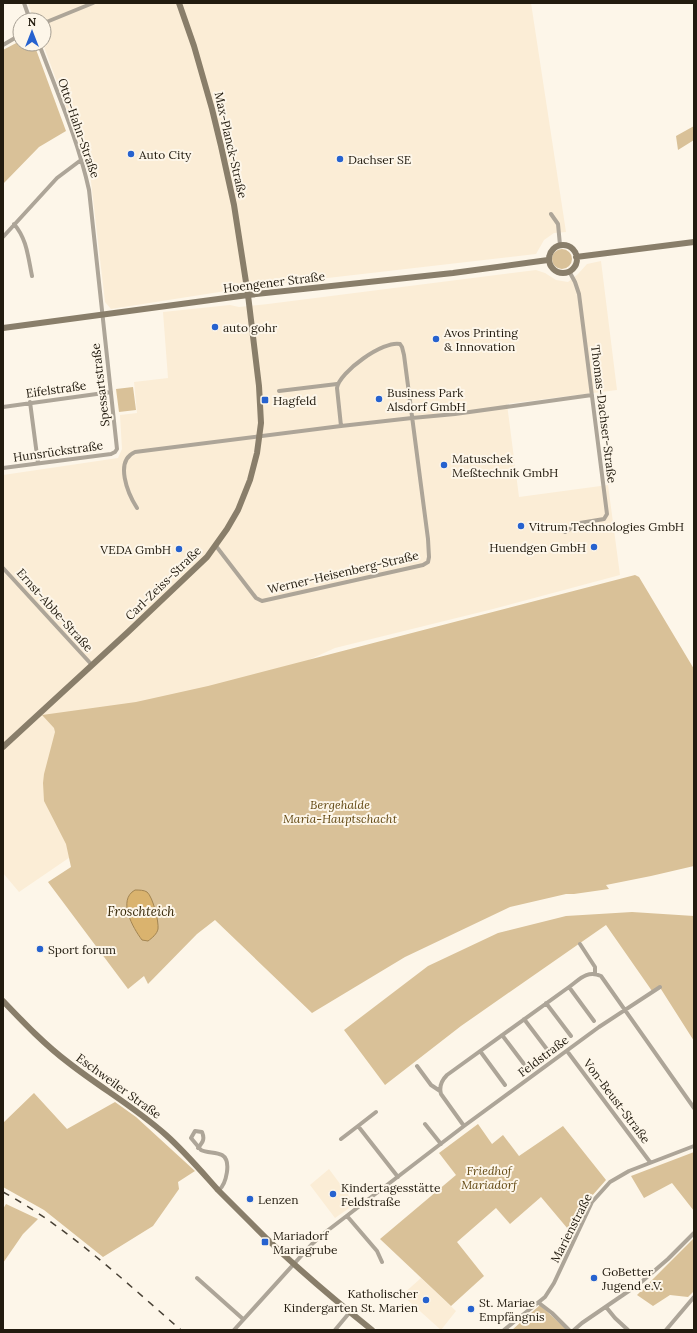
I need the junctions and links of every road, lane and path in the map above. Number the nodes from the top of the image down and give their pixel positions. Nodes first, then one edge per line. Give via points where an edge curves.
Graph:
1 (93, 3) edge
2 (179, 3) edge
3 (52, 20) edge
4 (12, 40) edge
5 (3, 45) edge
6 (42, 52) edge
7 (81, 160) junction
8 (551, 214) dead end
9 (14, 224) junction
10 (3, 237) edge
11 (694, 242) edge
12 (560, 245) junction
13 (576, 257) junction
14 (548, 260) junction
15 (569, 272) junction
16 (32, 276) dead end
17 (248, 295) junction
18 (102, 315) junction
19 (3, 328) edge
20 (337, 384) junction
21 (279, 391) dead end
22 (111, 392) junction
23 (592, 396) junction
24 (30, 402) junction
25 (3, 406) edge
26 (412, 418) junction
27 (341, 426) junction
28 (259, 437) junction
29 (115, 452) joint
30 (38, 463) junction
31 (3, 468) edge
32 (137, 508) dead end
33 (565, 532) dead end
34 (216, 546) junction
35 (3, 568) edge
36 (92, 665) junction
37 (3, 747) edge
38 (580, 944) dead end
39 (595, 973) junction
40 (569, 987) junction
41 (660, 987) dead end
42 (3, 1001) edge
43 (546, 1003) junction
44 (625, 1010) junction
45 (524, 1019) junction
46 (594, 1021) dead end
47 (502, 1035) junction
48 (571, 1036) dead end
49 (480, 1051) junction
50 (567, 1051) junction
51 (549, 1052) dead end
52 (417, 1066) dead end
53 (527, 1068) dead end
54 (505, 1085) dead end
55 (440, 1090) junction
56 (694, 1108) edge
57 (376, 1112) dead end
58 (425, 1124) dead end
59 (358, 1126) junction
60 (464, 1126) junction
61 (341, 1140) dead end
62 (441, 1144) junction
63 (694, 1146) edge
64 (198, 1148) dead end
65 (650, 1162) junction
66 (398, 1177) junction
67 (219, 1190) junction
68 (347, 1216) junction
69 (694, 1233) edge
70 (382, 1262) dead end
71 (294, 1264) junction
72 (197, 1278) dead end
73 (694, 1298) edge
74 (539, 1302) junction
75 (606, 1307) junction
76 (350, 1312) junction
77 (243, 1319) junction
78 (671, 1324) junction
79 (234, 1330) edge
80 (335, 1330) edge
81 (372, 1330) edge
82 (504, 1330) edge
83 (569, 1330) edge
84 (574, 1330) edge
85 (628, 1330) edge
86 (666, 1330) edge
87 (673, 1330) edge

1 - 3 street
2 - 17 street, Max-Planck-Straße via 194,46 221,146 234,205
4 - 5 street
6 - 7 street, Otto-Hahn-Straße
7 - 9 street via 57,178
7 - 18 street, Otto-Hahn-Straße via 89,190
8 - 12 street via 558,224
9 - 10 street
9 - 16 street via 22,232
11 - 13 street
12 - 13 street via 571,248
12 - 14 street via 552,250
13 - 15 street via 574,268
14 - 15 street via 556,272
14 - 17 street, Hoengener Straße
15 - 23 street, Thomas-Dachser-Straße via 579,294
17 - 18 street, Hoengener Straße
17 - 28 street, Carl-Zeiss-Straße via 261,400
18 - 19 street, Hoengener Straße
18 - 22 street, Spessartstraße
20 - 21 street
20 - 26 street via 372,352 392,344 400,344 404,355
20 - 27 street
22 - 24 street, Eifelstraße
22 - 29 street, Spessartstraße via 117,449
23 - 26 street
23 - 33 street, Thomas-Dachser-Straße via 606,517 580,524
24 - 25 street, Eifelstraße
24 - 30 street
26 - 27 street
26 - 34 street, Werner-Heisenberg-Straße via 429,552 428,562 262,601 256,598
27 - 28 street
28 - 32 street via 144,450 128,455 124,466 127,488
28 - 34 street, Carl-Zeiss-Straße via 245,495
29 - 30 street, Hunsrückstraße
30 - 31 street, Hunsrückstraße
34 - 36 street, Carl-Zeiss-Straße via 195,570
35 - 36 street, Ernst-Abbe-Straße
36 - 37 street, Carl-Zeiss-Straße
38 - 39 street via 595,967
39 - 40 street via 584,976
39 - 44 street via 601,976
40 - 43 street
40 - 46 street
41 - 44 street, Feldstraße
42 - 67 street, Eschweiler Straße via 42,1041 68,1063 166,1135
43 - 45 street
43 - 48 street
44 - 50 street, Feldstraße
44 - 56 street
45 - 47 street
45 - 51 street
47 - 49 street
47 - 53 street
49 - 54 street
49 - 55 street via 447,1075
50 - 60 street, Feldstraße
50 - 65 street, Von-Beust-Straße
52 - 55 street via 431,1085
55 - 60 street
57 - 59 street
58 - 62 street
59 - 61 street
59 - 66 street
60 - 62 street, Feldstraße
62 - 66 street, Feldstraße
63 - 65 street, Marienstraße
64 - 67 street via 225,1157 226,1178
65 - 74 street, Marienstraße via 610,1182 592,1202 554,1283
66 - 68 street, Feldstraße
67 - 71 street, Eschweiler Straße
68 - 70 street via 377,1251
68 - 71 street, Feldstraße via 312,1244
69 - 75 street via 639,1284
71 - 76 street, Eschweiler Straße
71 - 77 street, Feldstraße
72 - 77 street
73 - 78 street
74 - 82 street, Marienstraße
74 - 83 street
75 - 84 street
75 - 85 street
76 - 80 street
76 - 81 street, Eschweiler Straße
77 - 79 street, Feldstraße
78 - 86 street
78 - 87 street

